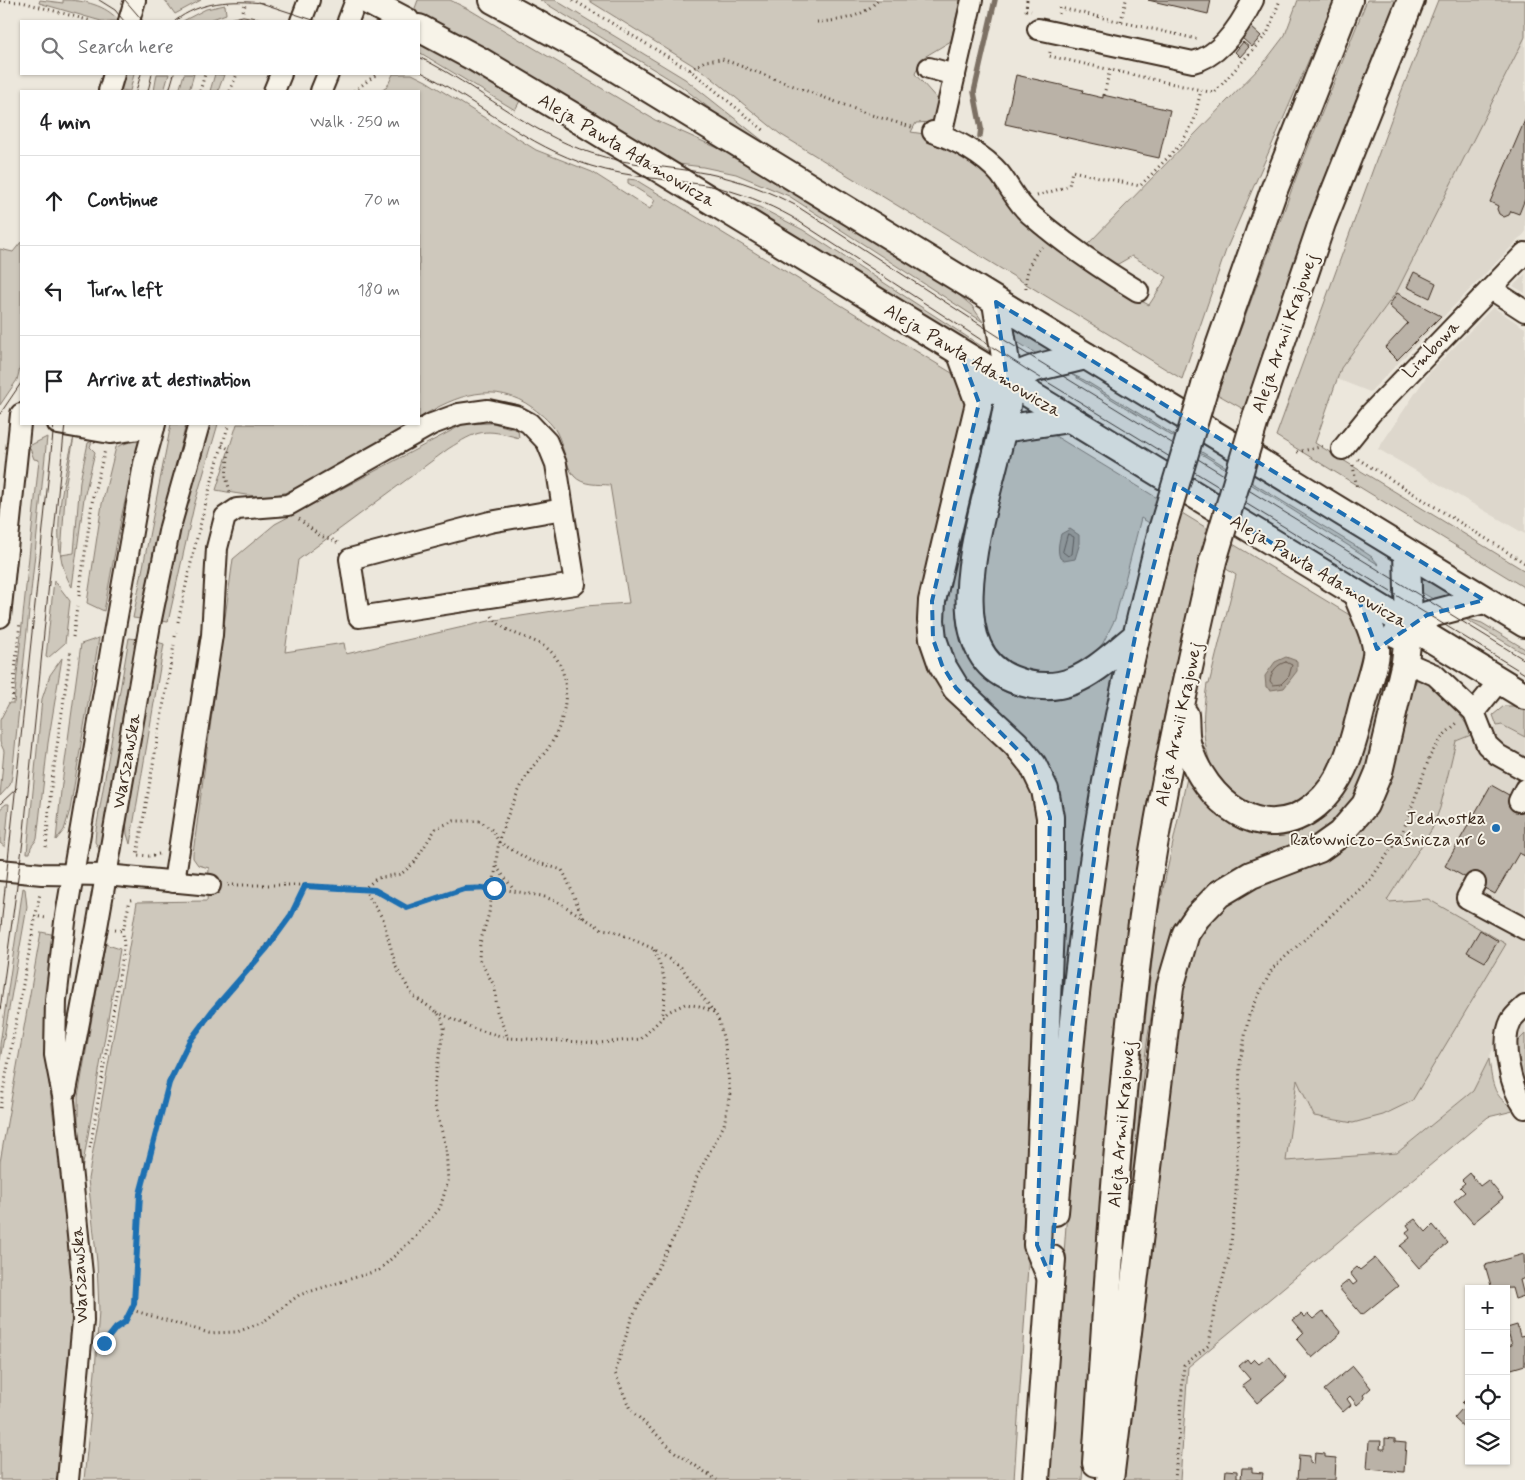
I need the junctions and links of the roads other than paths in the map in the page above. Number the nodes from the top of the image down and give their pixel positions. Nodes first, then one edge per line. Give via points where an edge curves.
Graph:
1 (135, 0) edge
2 (308, 0) edge
3 (356, 0) edge
4 (366, 0) edge
5 (493, 0) edge
6 (972, 0) edge
7 (1252, 0) edge
8 (1350, 0) edge
9 (1411, 0) edge
10 (130, 20) edge
11 (301, 20) edge
12 (348, 20) edge
13 (404, 20) edge
14 (420, 29) edge
15 (1046, 30) road end
16 (929, 68) dead end
17 (114, 75) edge
18 (281, 75) edge
19 (328, 75) edge
20 (955, 75) junction
21 (109, 90) edge
22 (274, 90) edge
23 (321, 90) edge
24 (1525, 253) edge
25 (1490, 289) junction
26 (1138, 291) dead end
27 (996, 302) junction
28 (1525, 311) edge
29 (962, 354) junction
30 (1086, 356) junction
31 (1007, 380) junction
32 (979, 403) junction
33 (1069, 419) junction
34 (20, 424) edge
35 (64, 425) edge
36 (199, 425) edge
37 (154, 426) edge
38 (1002, 429) junction
39 (17, 450) junction
40 (1346, 452) road end
41 (0, 471) edge
42 (563, 509) junction
43 (1407, 552) junction
44 (1358, 595) junction
45 (1484, 600) junction
46 (0, 617) edge
47 (1525, 624) edge
48 (1409, 626) junction
49 (1136, 637) junction
50 (1377, 650) junction
51 (1450, 650) junction
52 (1405, 662) junction
53 (1499, 681) junction
54 (1183, 690) junction
55 (1525, 696) edge
56 (1474, 712) junction
57 (1525, 770) edge
58 (0, 870) edge
59 (74, 873) junction
60 (106, 875) junction
61 (174, 882) junction
62 (1475, 883) dead end
63 (210, 885) road end
64 (1525, 929) edge
65 (1525, 1006) edge
66 (64, 1100) junction
67 (1525, 1108) edge
68 (1050, 1276) junction
69 (68, 1480) edge
70 (1036, 1480) edge
71 (1094, 1480) edge
72 (1110, 1480) edge

1 - 10 street
2 - 11 street
3 - 12 street
4 - 13 main road
5 - 27 main road via 587,51
6 - 20 street
7 - 15 street via 1239,25 1212,54 1193,62
8 - 49 main road, bridge via 1274,190 1205,386 1162,530
9 - 54 main road, Aleja Armii Krajowej, bridge via 1322,223 1256,417 1213,561
14 - 29 main road, Aleja Pawła Adamowicza via 502,74
16 - 20 street
17 - 21 street
18 - 22 street
19 - 23 street
20 - 26 street via 937,134 971,150 999,173 1018,202 1051,232
24 - 25 street, Limbowa
25 - 28 street
25 - 40 street, Limbowa via 1370,414
27 - 30 main road
27 - 31 main road
29 - 31 main road, Aleja Pawła Adamowicza
29 - 32 main road
30 - 31 main road via 1026,369
30 - 43 main road
31 - 32 main road
31 - 33 main road, Aleja Pawła Adamowicza
31 - 38 main road via 1008,396
32 - 68 main road via 942,553 931,620 933,639 942,665 956,688 1016,744 1033,765 1044,790 1050,817 1050,927 1037,1245
33 - 38 main road
33 - 44 main road, Aleja Pawła Adamowicza
34 - 39 street
35 - 37 street via 110,433
36 - 60 street, Warszawska via 170,527 152,614
37 - 59 street, Warszawska via 141,484
38 - 49 main road via 973,561 968,602 971,629 986,660 1005,676 1029,686 1061,686 1090,672
39 - 41 street
39 - 46 street
42 - 42 street via 574,584 359,617 350,559 490,522
42 - 61 street via 556,464 547,442 529,423 516,416 488,410 459,414 432,424 288,505 237,509 224,517 218,539 212,634
43 - 45 main road
43 - 48 main road
44 - 48 main road, Aleja Pawła Adamowicza
44 - 50 main road
45 - 47 main road
45 - 48 main road via 1442,610
48 - 50 main road
48 - 51 main road, Aleja Pawła Adamowicza
48 - 52 main road
49 - 68 main road via 1088,891 1070,1045
50 - 54 main road via 1356,730 1339,777 1317,804 1299,816 1278,821 1260,821 1240,815 1207,788 1187,745
51 - 52 main road
51 - 53 main road, Aleja Pawła Adamowicza
52 - 56 street via 1435,675
52 - 72 main road via 1379,772 1365,805 1340,834 1319,849 1251,875 1219,894 1186,933 1170,987
53 - 55 main road, Aleja Pawła Adamowicza
53 - 56 street
54 - 71 main road, Aleja Armii Krajowej via 1156,833 1135,971
56 - 57 street via 1487,745
58 - 59 street
59 - 60 street
59 - 66 street, Warszawska via 56,1000 54,1055
60 - 61 street
60 - 66 street, Warszawska
61 - 63 street
62 - 64 street via 1467,898
65 - 67 street via 1512,1020 1506,1040 1507,1060 1520,1102
66 - 69 street, Warszawska via 82,1274 83,1321
68 - 70 main road

